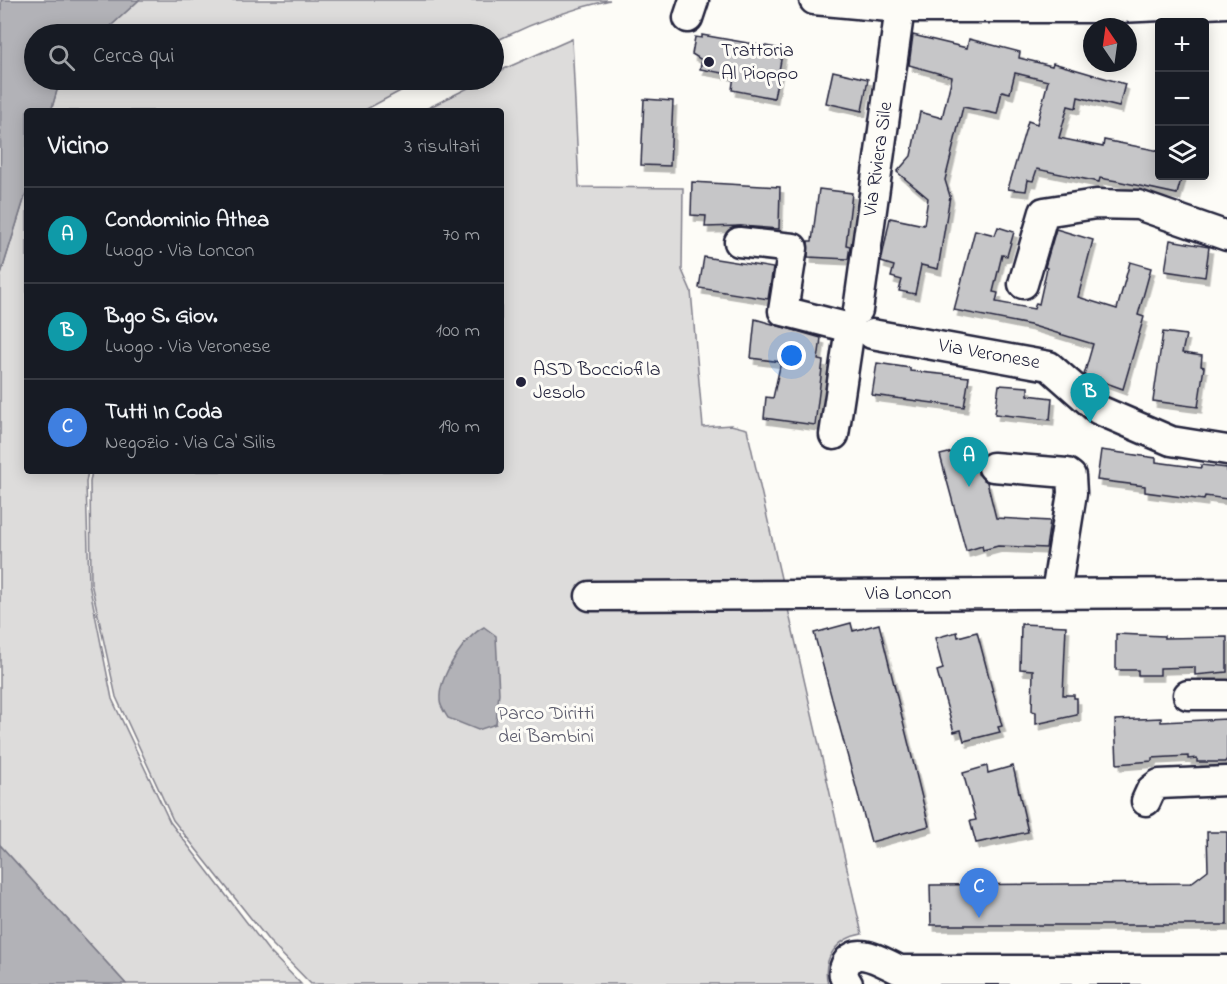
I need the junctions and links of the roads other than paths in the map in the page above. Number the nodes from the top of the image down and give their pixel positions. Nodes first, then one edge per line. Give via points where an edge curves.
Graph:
1 (814, 0) edge
2 (1227, 3) edge
3 (900, 8) junction
4 (1227, 236) edge
5 (739, 242) dead end
6 (1023, 284) dead end
7 (865, 322) joint
8 (834, 435) dead end
9 (1227, 450) edge
10 (993, 467) dead end
11 (1227, 592) edge
12 (1056, 593) junction
13 (590, 596) dead end
14 (1188, 695) dead end
15 (1227, 695) edge
16 (1227, 782) edge
17 (1146, 801) dead end
18 (1227, 970) edge
19 (889, 977) edge
20 (848, 984) edge

1 - 3 street
2 - 3 street via 1119,8
3 - 7 street, Via Riviera Sile
4 - 6 street via 1138,205 1096,204 1044,212
5 - 8 street via 793,248 783,311 850,328
7 - 9 street, Via Veronese via 1049,366 1099,410 1171,441
10 - 12 street via 1071,476 1072,493
11 - 12 street, Via Loncon
12 - 13 street, Via Loncon
14 - 15 street
16 - 17 street via 1159,784
18 - 19 street
19 - 20 street via 867,955 858,955 845,966

